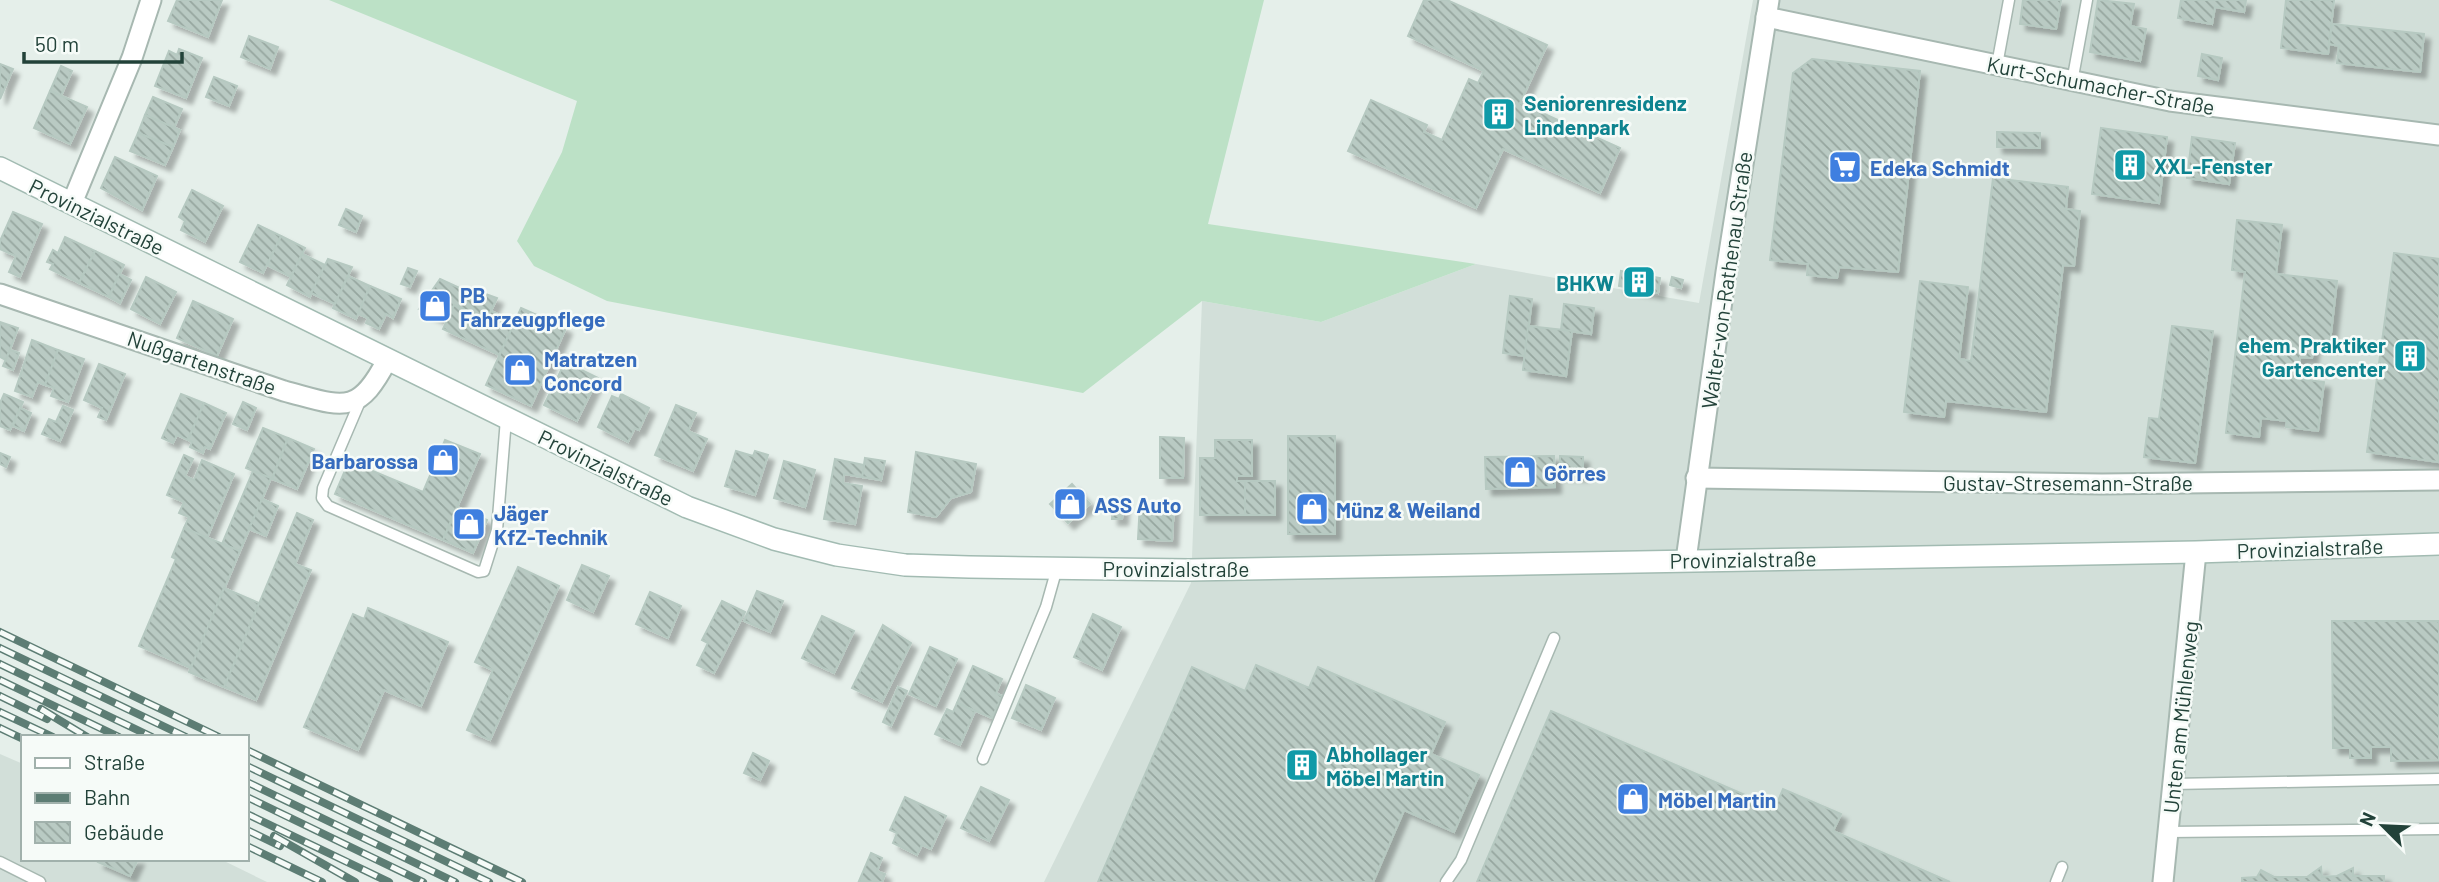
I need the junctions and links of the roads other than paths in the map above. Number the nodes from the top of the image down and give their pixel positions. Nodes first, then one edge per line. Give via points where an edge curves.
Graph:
1 (151, 0) edge
2 (2010, 0) edge
3 (2087, 0) edge
4 (1767, 8) edge
5 (1997, 65) junction
6 (2072, 83) junction
7 (2439, 135) edge
8 (0, 169) edge
9 (72, 203) junction
10 (0, 294) edge
11 (387, 360) junction
12 (361, 399) junction
13 (506, 419) junction
14 (1696, 478) junction
15 (2439, 480) edge
16 (2439, 544) edge
17 (2196, 552) junction
18 (1686, 560) junction
19 (1057, 568) junction
20 (1554, 638) dead end
21 (983, 759) dead end
22 (2439, 779) edge
23 (2173, 784) junction
24 (2439, 829) edge
25 (2168, 832) junction
26 (0, 862) edge
27 (40, 882) edge
28 (1446, 882) edge
29 (2056, 882) edge
30 (2065, 882) edge
31 (2163, 882) edge

1 - 9 street
2 - 5 lane
3 - 6 lane
4 - 5 street, Kurt-Schumacher-Straße
4 - 14 street, Walter-von-Rathenau Straße
5 - 6 street, Kurt-Schumacher-Straße
6 - 7 street, Kurt-Schumacher-Straße via 2261,115
8 - 9 main road, Provinzialstraße
9 - 11 main road, Provinzialstraße
10 - 12 street, Nußgartenstraße via 284,391 327,402
11 - 12 street via 373,388
11 - 13 main road, Provinzialstraße
12 - 13 lane via 322,499 328,506 478,572 484,572 497,530
13 - 19 main road, Provinzialstraße via 687,507 774,539 905,565
14 - 15 street, Gustav-Stresemann-Straße via 2102,484
14 - 18 street, Walter-von-Rathenau Straße
16 - 17 main road, Provinzialstraße
17 - 18 main road, Provinzialstraße
17 - 23 street, Unten am Mühlenweg
18 - 19 main road, Provinzialstraße
19 - 21 lane via 1046,607
20 - 28 lane via 1461,860
22 - 23 lane
23 - 25 street, Unten am Mühlenweg
24 - 25 lane
25 - 31 street, Unten am Mühlenweg
26 - 27 lane
29 - 30 lane via 2062,867

